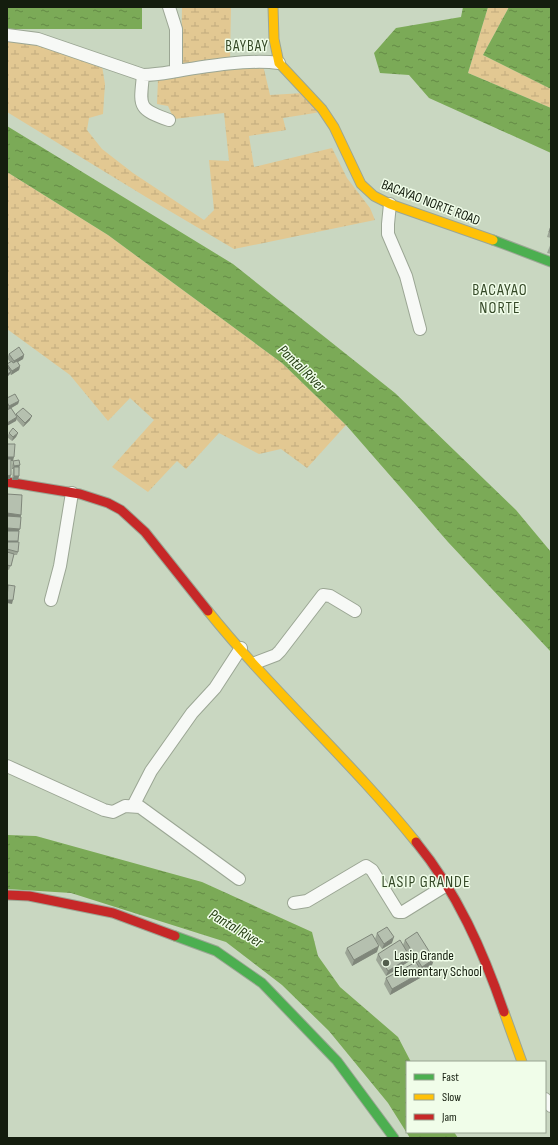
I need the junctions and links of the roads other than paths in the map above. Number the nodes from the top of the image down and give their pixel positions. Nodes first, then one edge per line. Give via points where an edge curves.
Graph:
1 (169, 7) edge
2 (273, 7) edge
3 (7, 35) edge
4 (279, 63) junction
5 (176, 71) junction
6 (143, 75) junction
7 (169, 120) dead end
8 (390, 204) junction
9 (551, 262) edge
10 (420, 329) dead end
11 (7, 482) edge
12 (72, 493) junction
13 (51, 600) dead end
14 (355, 611) dead end
15 (241, 648) junction
16 (255, 663) junction
17 (7, 766) edge
18 (133, 806) junction
19 (239, 879) dead end
20 (445, 886) junction
21 (7, 895) edge
22 (294, 903) dead end
23 (522, 1061) edge
24 (394, 1138) edge

1 - 5 street via 176,29
2 - 4 street via 274,39
3 - 6 street via 38,39
4 - 5 street via 262,61
4 - 8 street, BACAYAO NORTE ROAD via 322,109 334,127 361,184 374,196
5 - 6 street via 160,75
6 - 7 street via 141,96 144,108 150,114
8 - 9 street, BACAYAO NORTE ROAD
8 - 10 street via 388,234 406,276
11 - 12 street
12 - 13 street via 61,560
12 - 15 street via 98,499 129,516
14 - 16 street via 330,596 323,595 280,651
15 - 16 street
15 - 18 street via 215,688 192,713 151,771
16 - 20 street via 400,820
17 - 18 street via 104,810 113,812 124,806
18 - 19 street via 140,807
20 - 22 street via 403,912 398,912 372,870 366,866 307,901
20 - 23 street via 469,924 489,965
21 - 24 street via 29,896 113,913 216,952 262,983 337,1060

